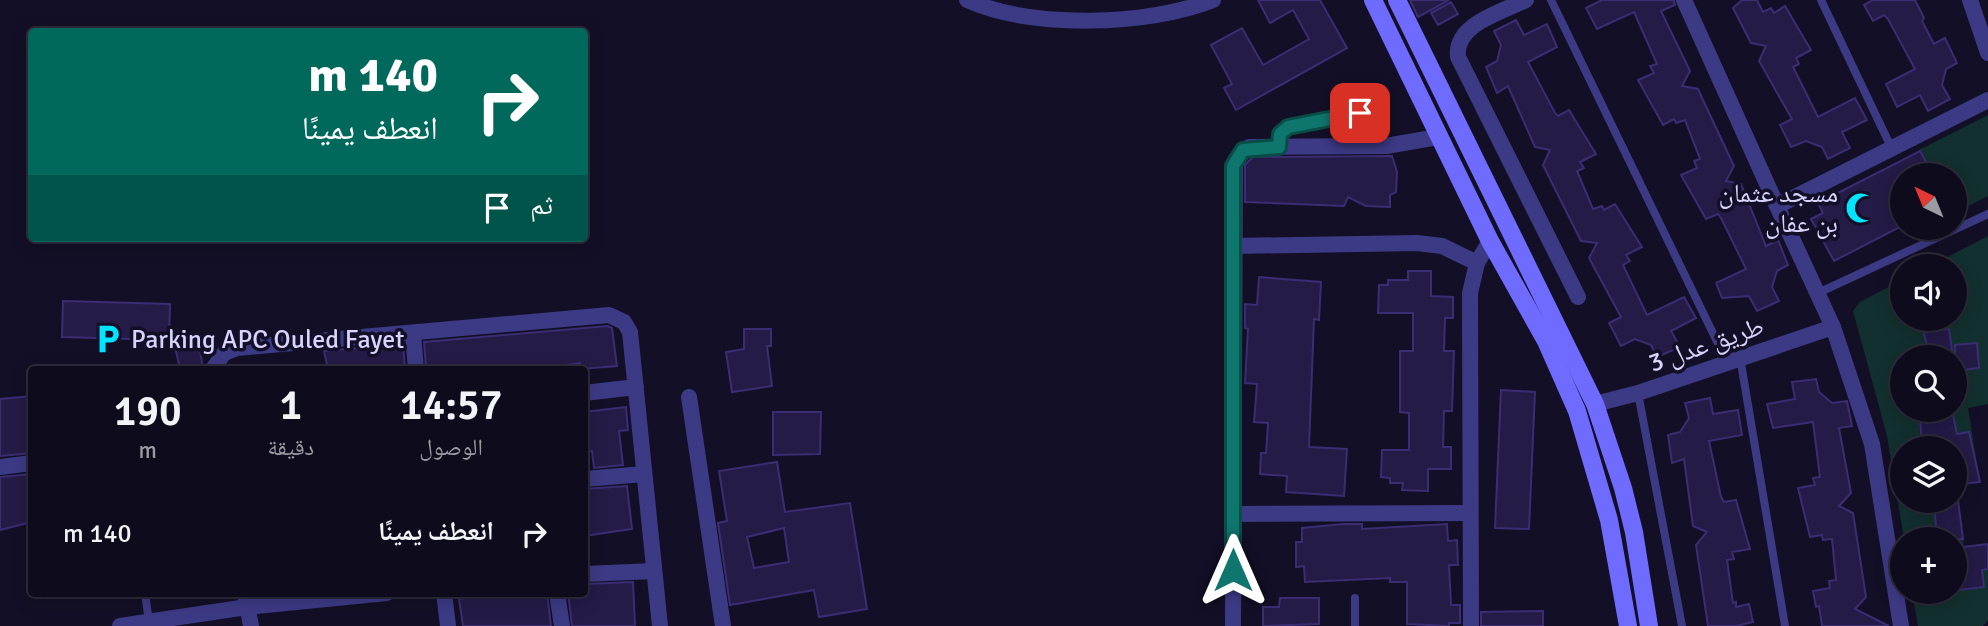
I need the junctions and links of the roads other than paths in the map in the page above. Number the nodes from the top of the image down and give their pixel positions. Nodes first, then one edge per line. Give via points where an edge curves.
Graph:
1 (967, 0) edge
2 (1213, 0) edge
3 (1373, 0) edge
4 (1397, 0) edge
5 (1526, 0) edge
6 (1551, 0) edge
7 (1684, 0) edge
8 (1821, 0) edge
9 (1970, 0) edge
10 (1151, 8) edge
11 (1988, 53) edge
12 (1988, 100) edge
13 (1438, 137) junction
14 (1386, 146) junction
15 (1279, 147) junction
16 (1891, 147) junction
17 (1777, 206) junction
18 (1988, 214) edge
19 (1490, 241) junction
20 (1233, 246) junction
21 (1477, 263) junction
22 (1818, 293) junction
23 (1578, 297) dead end
24 (1833, 327) junction
25 (413, 334) junction
26 (1733, 360) junction
27 (215, 366) edge
28 (416, 366) edge
29 (636, 387) junction
30 (588, 393) edge
31 (1638, 393) junction
32 (689, 397) dead end
33 (1594, 404) junction
34 (28, 464) edge
35 (0, 467) edge
36 (644, 474) junction
37 (588, 480) edge
38 (1470, 513) junction
39 (1233, 514) junction
40 (654, 571) junction
41 (588, 575) edge
42 (146, 597) edge
43 (306, 597) edge
44 (444, 597) edge
45 (558, 597) edge
46 (1355, 598) dead end
47 (246, 600) edge
48 (149, 623) edge
49 (120, 626) edge
50 (251, 626) edge
51 (448, 626) edge
52 (562, 626) edge
53 (660, 626) edge
54 (723, 626) edge
55 (1233, 626) edge
56 (1355, 626) edge
57 (1471, 626) edge
58 (1628, 626) edge
59 (1649, 626) edge
60 (1682, 626) edge
61 (1785, 626) edge
62 (1900, 626) edge

1 - 10 street via 994,12 1040,20
2 - 10 street
3 - 13 main road
4 - 33 main road
5 - 23 street via 1466,31 1458,43 1458,57
6 - 26 lane
7 - 17 street
8 - 16 lane
9 - 11 street
12 - 16 street
13 - 14 street
13 - 19 main road
14 - 15 street
14 - 15 lane via 1375,119 1360,113 1288,127 1280,134
15 - 20 street via 1249,148 1235,160
16 - 17 street
17 - 22 street
18 - 22 lane
19 - 21 street
19 - 58 main road via 1546,341 1577,411 1609,520
20 - 21 street via 1416,243 1442,246
20 - 39 street
21 - 38 street via 1469,304
22 - 24 street
24 - 26 street, طريق عدل 3
24 - 62 street via 1872,444
25 - 27 street via 237,348 224,353
25 - 28 street
25 - 29 street via 614,316 630,332
26 - 31 street, طريق عدل 3
26 - 61 lane
29 - 30 street
29 - 36 street
31 - 33 street, طريق عدل 3
31 - 60 lane
32 - 54 street
33 - 59 main road via 1626,499
34 - 35 street
36 - 37 street
36 - 40 street
38 - 39 street
38 - 57 street
39 - 55 street
40 - 41 street
40 - 53 street
42 - 48 lane
43 - 47 street
44 - 51 street
45 - 52 street
46 - 56 lane
47 - 48 street
47 - 50 street
48 - 49 street

